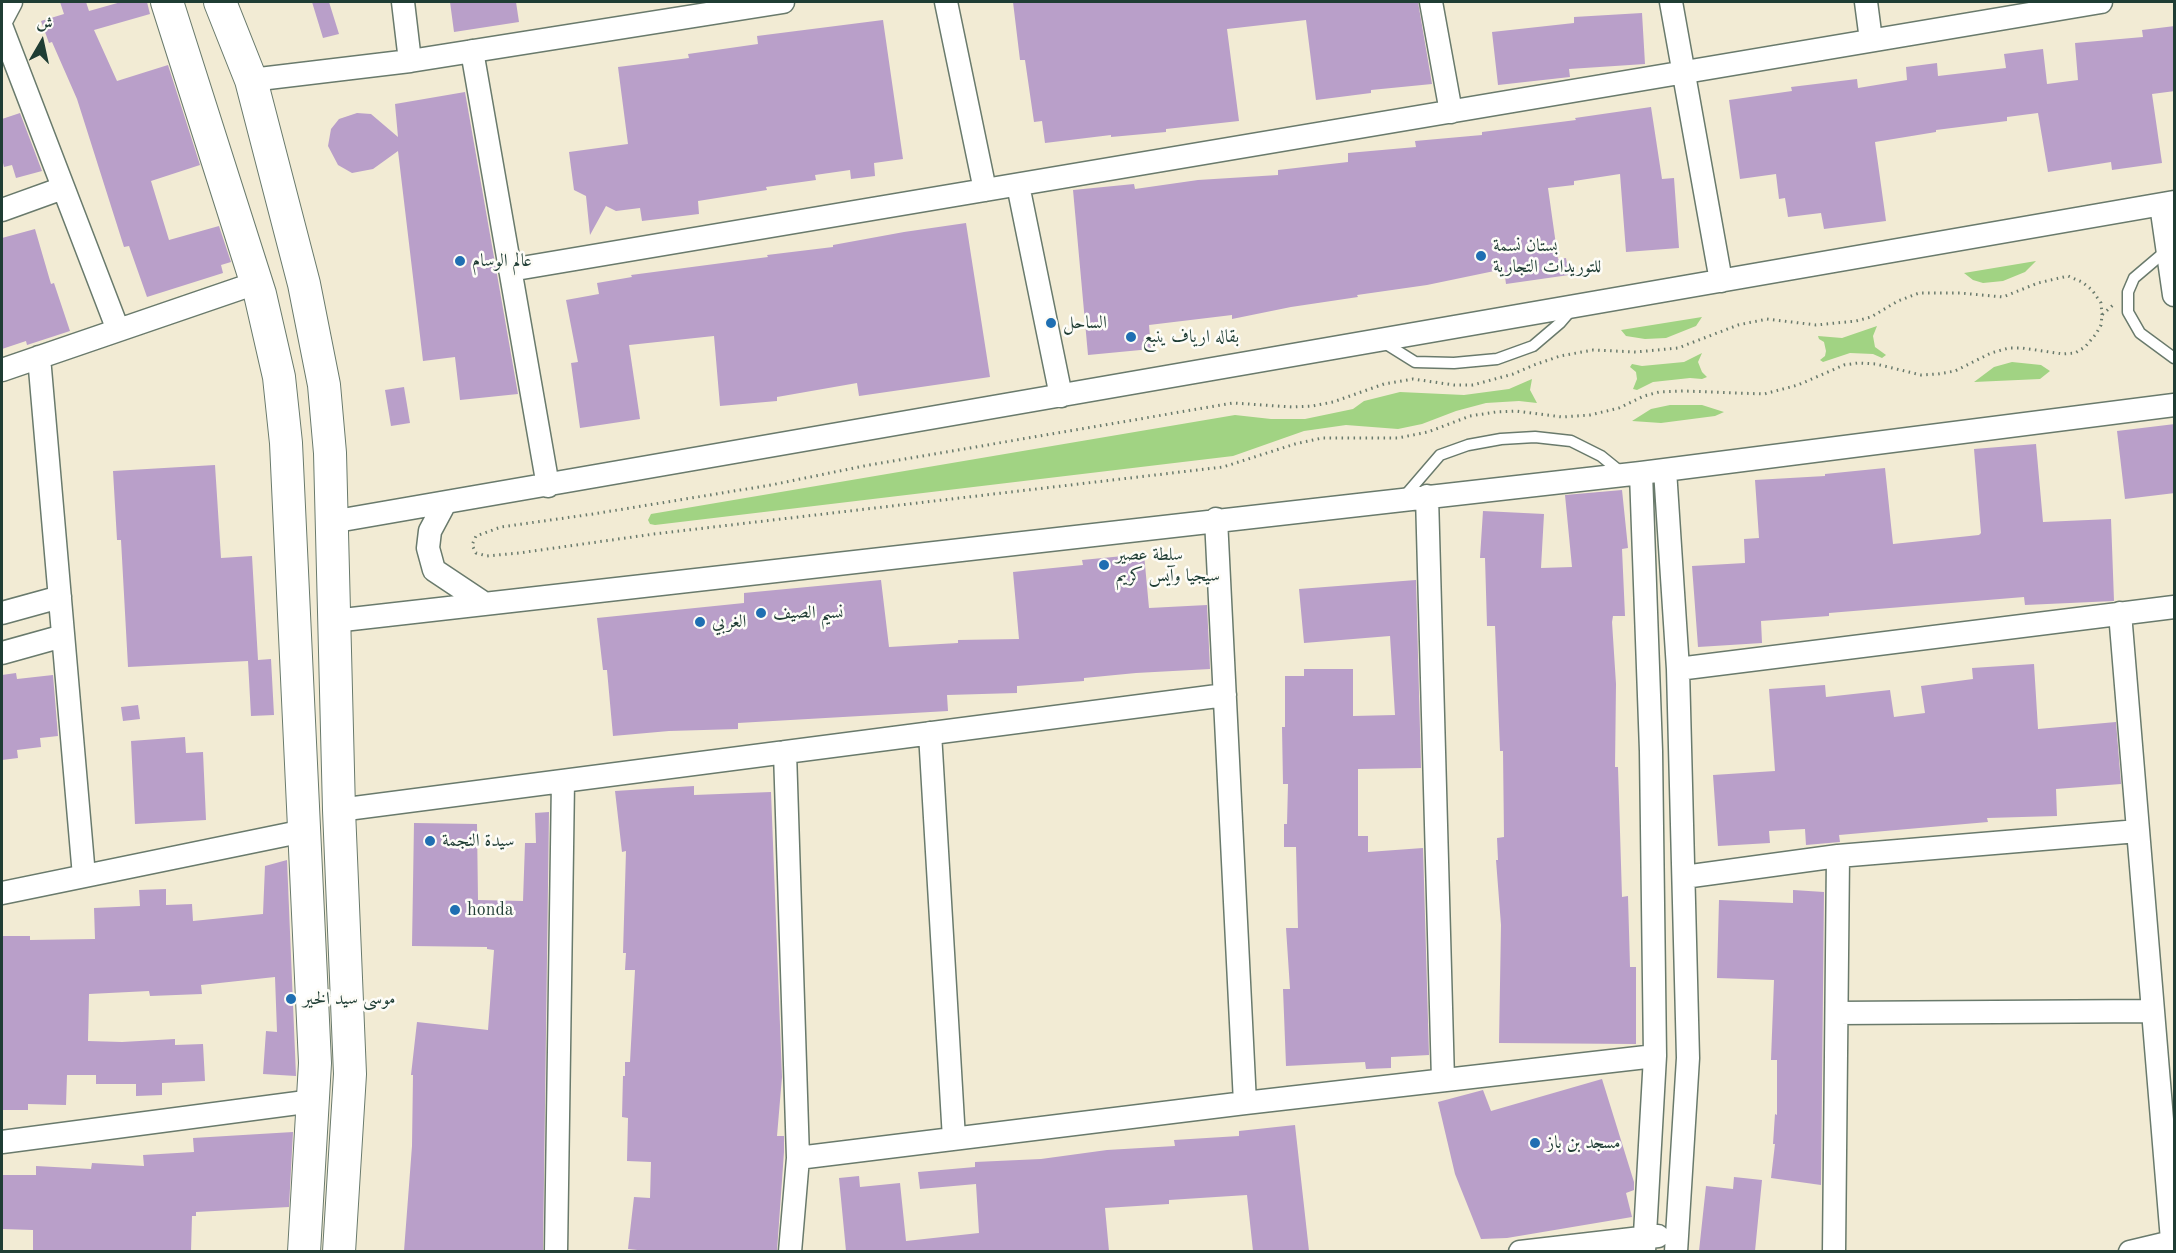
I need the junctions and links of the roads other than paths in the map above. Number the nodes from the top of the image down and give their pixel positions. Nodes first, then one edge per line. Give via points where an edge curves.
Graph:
1 (12, 2) edge
2 (167, 2) edge
3 (220, 2) edge
4 (403, 2) edge
5 (783, 2) edge
6 (946, 2) edge
7 (1431, 2) edge
8 (1671, 2) edge
9 (1866, 2) edge
10 (2091, 2) edge
11 (2, 19) edge
12 (2, 28) edge
13 (1871, 40) junction
14 (472, 51) junction
15 (411, 61) junction
16 (1684, 72) junction
17 (251, 80) junction
18 (1451, 112) junction
19 (1018, 185) junction
20 (63, 188) junction
21 (985, 190) junction
22 (2168, 203) edge
23 (2, 210) edge
24 (2171, 258) edge
25 (510, 270) junction
26 (1721, 280) junction
27 (256, 283) junction
28 (2175, 295) edge
29 (1574, 306) junction
30 (118, 330) junction
31 (1380, 340) junction
32 (39, 357) junction
33 (2175, 358) edge
34 (2, 370) edge
35 (1061, 396) junction
36 (2175, 405) edge
37 (1665, 470) junction
38 (1633, 474) junction
39 (548, 486) junction
40 (1427, 496) junction
41 (1403, 499) junction
42 (445, 503) junction
43 (1216, 519) junction
44 (331, 522) junction
45 (60, 597) junction
46 (485, 604) junction
47 (2175, 607) edge
48 (2, 613) edge
49 (2120, 613) junction
50 (334, 621) junction
51 (63, 636) junction
52 (2, 653) edge
53 (1678, 669) junction
54 (1225, 695) junction
55 (930, 733) junction
56 (785, 752) junction
57 (563, 781) junction
58 (339, 810) junction
59 (304, 831) junction
60 (2138, 831) junction
61 (1838, 856) junction
62 (84, 876) junction
63 (1684, 877) junction
64 (2, 893) edge
65 (2153, 1011) junction
66 (1837, 1013) junction
67 (1655, 1056) junction
68 (1443, 1080) junction
69 (313, 1101) junction
70 (1245, 1103) junction
71 (954, 1139) junction
72 (2, 1142) edge
73 (798, 1158) junction
74 (1644, 1244) edge
75 (1676, 1244) edge
76 (2173, 1247) edge
77 (304, 1251) edge
78 (339, 1251) edge
79 (556, 1251) edge
80 (790, 1251) edge
81 (1520, 1251) edge
82 (1834, 1251) edge
83 (2130, 1251) edge

1 - 11 street
2 - 27 main road
3 - 17 main road
4 - 15 street
5 - 14 street
6 - 21 street
7 - 18 street
8 - 16 street
9 - 13 street
10 - 13 street
12 - 20 street
13 - 16 street
14 - 15 street
14 - 25 street
15 - 17 street
16 - 18 street
16 - 26 street
17 - 44 main road via 304,284 324,385
18 - 19 street
19 - 21 street
19 - 35 street
20 - 23 street
20 - 30 street
21 - 25 street
22 - 24 street
22 - 26 street
24 - 28 street
24 - 33 lane via 2134,278 2128,292 2128,312 2140,333
25 - 39 street
26 - 29 street
27 - 30 street
27 - 59 main road via 279,377 286,443
29 - 31 street
29 - 31 lane via 1533,346 1497,359 1415,362
30 - 32 street
31 - 35 street
32 - 34 street
32 - 45 street
35 - 39 street
36 - 37 street
37 - 38 street
37 - 53 street
38 - 40 street
38 - 41 lane via 1571,441 1501,439 1440,455
38 - 67 street via 1651,751
39 - 42 street
40 - 41 street
40 - 68 street
41 - 43 street
42 - 44 street
42 - 46 street via 430,531 428,548 434,570
43 - 46 street
43 - 54 street
44 - 50 main road
45 - 48 street
45 - 51 street
46 - 50 street
47 - 49 street
49 - 53 street
49 - 60 street
50 - 58 main road
51 - 52 street
51 - 62 street
53 - 63 street
54 - 55 street
54 - 70 street
55 - 56 street
55 - 71 street
56 - 57 street
56 - 73 street
57 - 58 street
57 - 79 street
58 - 78 main road via 350,1074
59 - 62 street
59 - 69 main road via 315,1063
60 - 61 street
60 - 65 street
61 - 63 street
61 - 66 street
62 - 64 street
63 - 75 street via 1688,1058
65 - 66 street
65 - 76 street
66 - 82 street
67 - 68 street
67 - 74 street
68 - 70 street
69 - 72 street
69 - 77 main road
70 - 71 street
71 - 73 street
73 - 80 street
74 - 75 street
74 - 81 street
76 - 83 street

